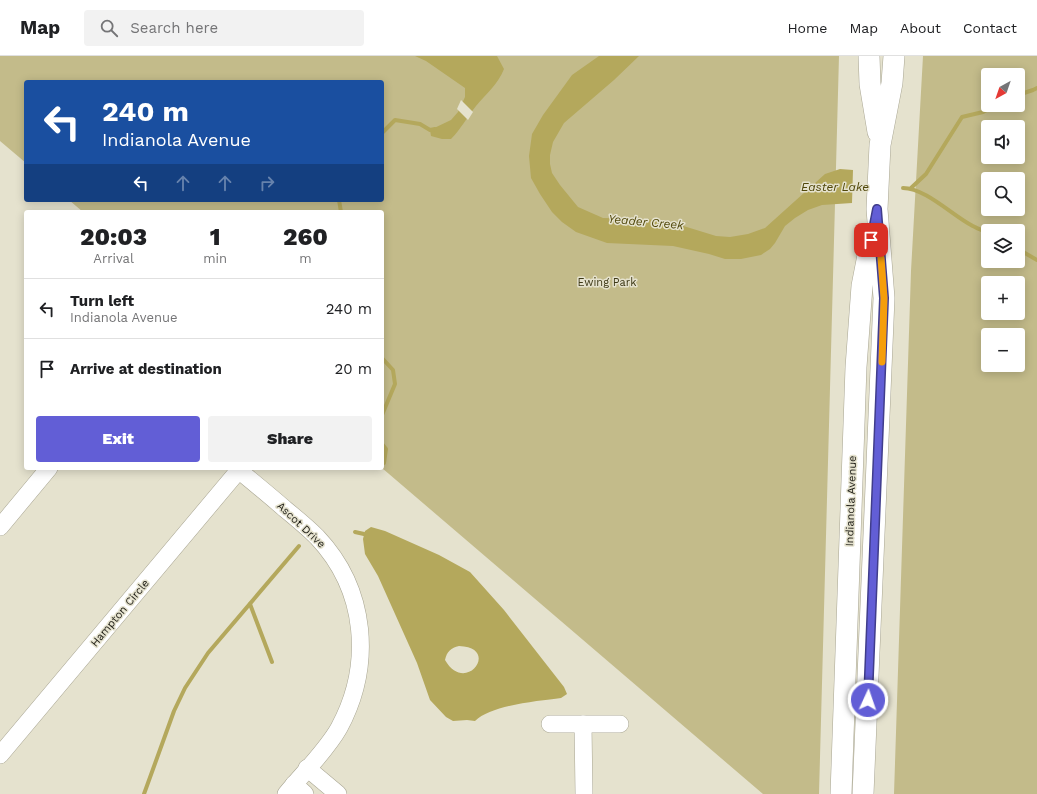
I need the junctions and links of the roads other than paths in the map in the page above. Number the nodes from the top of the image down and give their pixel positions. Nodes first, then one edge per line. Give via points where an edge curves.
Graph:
1 (869, 56) edge
2 (894, 56) edge
3 (880, 145) junction
4 (877, 209) junction
5 (47, 470) edge
6 (237, 470) edge
7 (239, 470) edge
8 (0, 527) edge
9 (550, 724) dead end
10 (583, 724) junction
11 (620, 724) dead end
12 (0, 755) edge
13 (307, 768) junction
14 (295, 791) edge
15 (338, 794) edge
16 (584, 794) edge
17 (841, 794) edge
18 (863, 794) edge

1 - 3 main road, Indianola Avenue via 870,84
2 - 3 main road, Indianola Avenue via 892,83
3 - 4 main road, Indianola Avenue
4 - 17 main road, Indianola Avenue via 862,286 856,367
4 - 18 main road, Indianola Avenue via 884,298
5 - 8 street
6 - 12 street, Hampton Circle
7 - 13 street, Ascot Drive via 305,526 332,554 352,592 358,613 361,660 357,684 338,729
9 - 10 street
10 - 11 street
10 - 16 street
13 - 14 street, Ascot Drive
13 - 15 street

